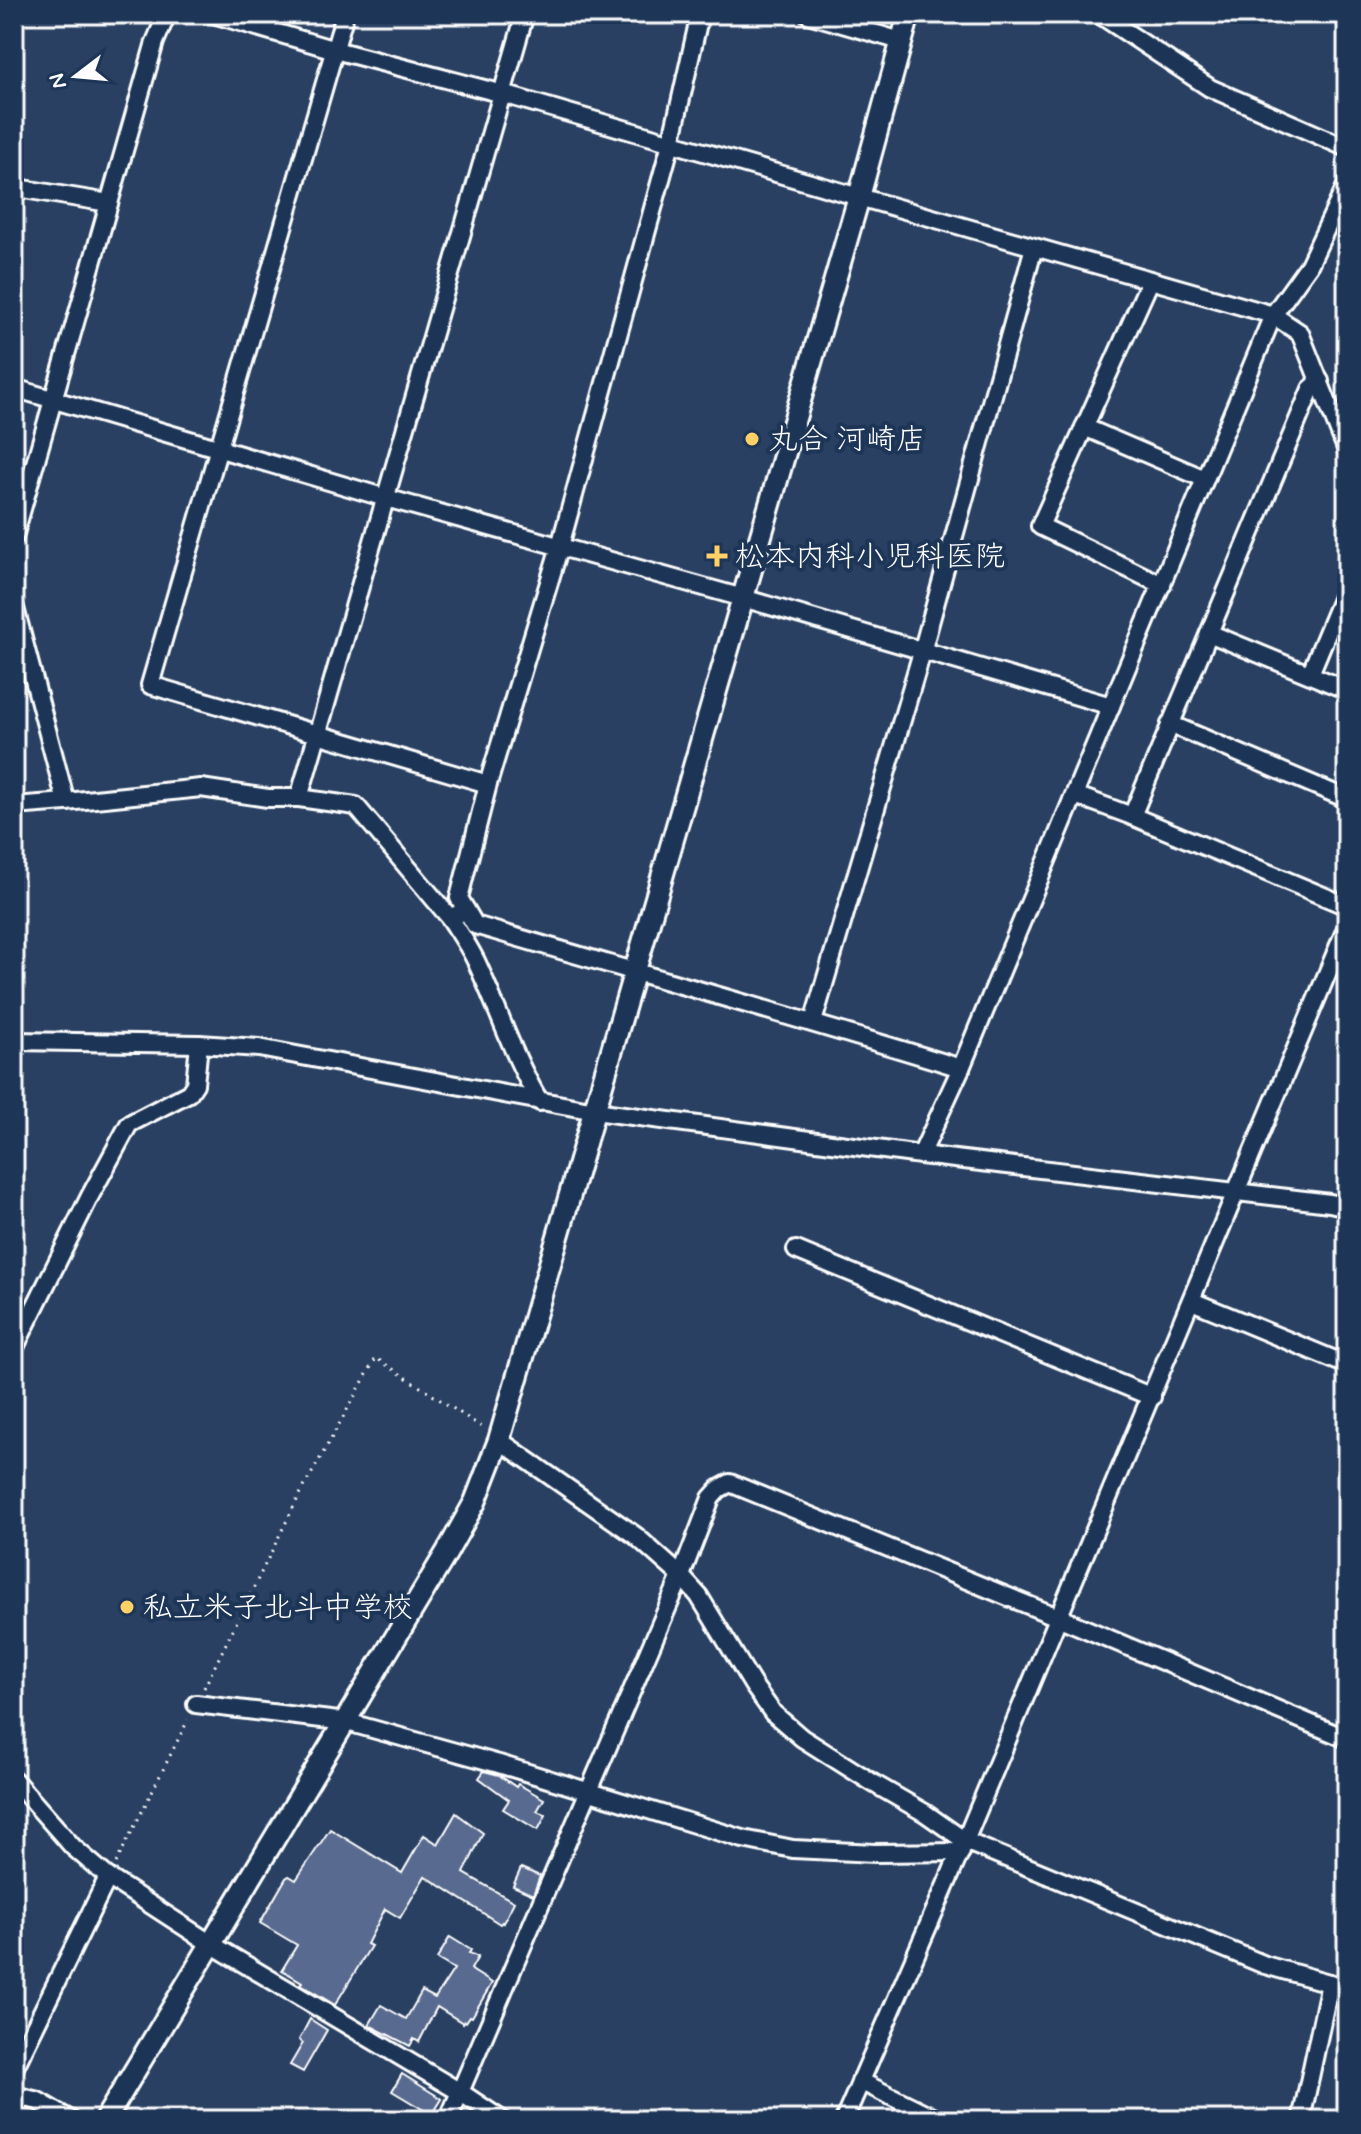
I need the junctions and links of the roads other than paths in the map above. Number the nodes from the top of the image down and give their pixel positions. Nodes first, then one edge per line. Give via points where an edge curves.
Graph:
1 (167, 14) edge
2 (213, 14) edge
3 (345, 14) edge
4 (525, 14) edge
5 (700, 14) edge
6 (808, 14) edge
7 (909, 14) edge
8 (1099, 14) edge
9 (901, 41) junction
10 (335, 50) junction
11 (503, 94) junction
12 (671, 143) junction
13 (1347, 148) edge
14 (14, 182) edge
15 (1347, 184) edge
16 (859, 197) junction
17 (109, 203) junction
18 (1034, 247) junction
19 (1150, 281) junction
20 (1273, 315) junction
21 (1320, 381) junction
22 (14, 388) edge
23 (55, 399) junction
24 (1084, 427) junction
25 (219, 449) junction
26 (1347, 451) edge
27 (1205, 479) junction
28 (386, 498) junction
29 (14, 537) edge
30 (560, 546) junction
31 (1162, 585) junction
32 (1347, 585) edge
33 (743, 598) junction
34 (14, 604) edge
35 (1209, 633) junction
36 (922, 652) junction
37 (1310, 674) junction
38 (1347, 690) edge
39 (1111, 706) junction
40 (1170, 724) junction
41 (317, 734) junction
42 (488, 784) junction
43 (1075, 795) junction
44 (299, 798) junction
45 (1347, 799) edge
46 (66, 802) junction
47 (14, 806) edge
48 (1132, 816) junction
49 (1347, 906) edge
50 (466, 910) junction
51 (450, 918) junction
52 (1347, 926) edge
53 (634, 972) junction
54 (813, 1022) junction
55 (14, 1041) edge
56 (199, 1044) junction
57 (961, 1068) junction
58 (540, 1102) junction
59 (595, 1111) junction
60 (921, 1155) junction
61 (1236, 1192) junction
62 (1347, 1207) edge
63 (796, 1250) dead end
64 (1192, 1301) junction
65 (14, 1349) edge
66 (1347, 1365) edge
67 (1152, 1397) junction
68 (499, 1440) junction
69 (681, 1576) junction
70 (1060, 1618) junction
71 (196, 1704) road end
72 (347, 1722) junction
73 (1347, 1739) edge
74 (14, 1780) edge
75 (588, 1791) junction
76 (963, 1847) junction
77 (108, 1877) junction
78 (211, 1944) junction
79 (1330, 1983) junction
80 (1347, 1988) edge
81 (14, 2069) edge
82 (860, 2081) junction
83 (460, 2092) junction
84 (14, 2095) edge
85 (71, 2120) edge
86 (105, 2120) edge
87 (448, 2120) edge
88 (502, 2120) edge
89 (844, 2120) edge
90 (939, 2120) edge
91 (1301, 2120) edge

1 - 17 street
2 - 10 street
3 - 10 street
4 - 11 street
5 - 12 street
6 - 9 street
7 - 9 street
8 - 13 street via 1210,88
9 - 16 street
10 - 11 street
10 - 25 street
11 - 12 street
11 - 28 street
12 - 16 street
12 - 30 street
14 - 17 street via 24,189
15 - 20 street via 1309,265
16 - 18 street
16 - 33 street
17 - 23 street
18 - 19 street
18 - 36 street
19 - 20 street
19 - 24 street
20 - 21 street via 1300,333
20 - 27 street
21 - 26 street
21 - 35 street via 1311,389
22 - 23 street
23 - 25 street
23 - 29 street
24 - 27 street
24 - 31 street via 1040,526
25 - 28 street
25 - 41 street via 150,685
27 - 31 street
28 - 30 street
28 - 41 street
30 - 33 street
30 - 42 street
31 - 39 street
32 - 37 street
33 - 36 street
33 - 53 street
34 - 46 street
35 - 37 street
35 - 40 street
36 - 39 street
36 - 54 street
37 - 38 street
39 - 43 street
40 - 45 street
40 - 48 street
41 - 42 street
41 - 44 street
42 - 50 street via 459,898
43 - 48 street
43 - 57 street
44 - 46 street via 201,788
44 - 51 street via 356,806
46 - 47 street
48 - 49 street
50 - 51 street
50 - 53 street via 475,925
51 - 58 street via 475,958
52 - 61 street
53 - 54 street
53 - 59 street
54 - 57 street
55 - 56 street
56 - 58 street via 259,1048
56 - 65 street via 195,1084 189,1093 129,1124
57 - 60 street
58 - 59 street
59 - 60 street
59 - 68 street
60 - 61 street
61 - 62 street
61 - 64 street
63 - 67 street
64 - 66 street
64 - 67 street
67 - 70 street
68 - 69 street via 636,1536
68 - 72 street via 475,1502
69 - 70 street via 711,1498 730,1483
69 - 75 street
69 - 76 street via 773,1713 802,1738 925,1813
70 - 73 street
70 - 76 street
71 - 72 street
72 - 75 street
72 - 78 street
74 - 77 street via 73,1847
75 - 76 street via 793,1849 875,1853
75 - 83 street
76 - 79 street via 1265,1965
76 - 82 street
77 - 78 street
77 - 81 street
78 - 83 street
78 - 86 street
79 - 80 street
79 - 91 street
82 - 89 street
82 - 90 street
83 - 87 street
83 - 88 street
84 - 85 street via 38,2101

